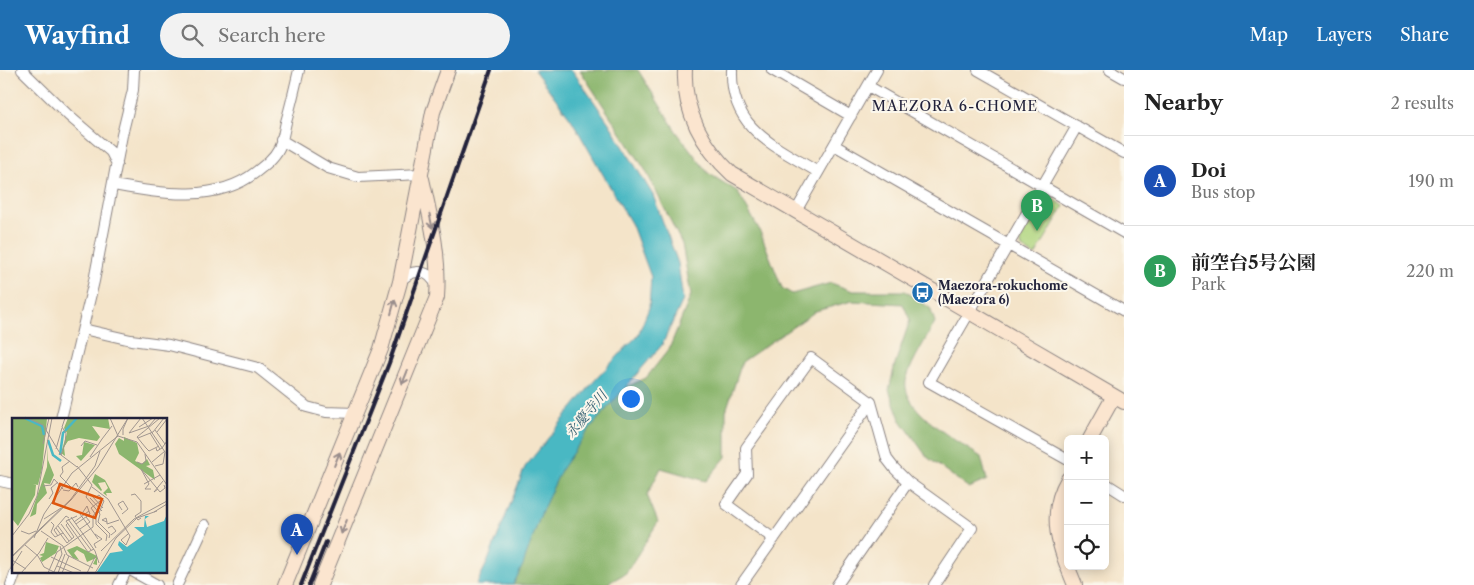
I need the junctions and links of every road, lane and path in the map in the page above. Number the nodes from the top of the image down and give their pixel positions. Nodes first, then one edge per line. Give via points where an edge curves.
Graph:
1 (22, 70) edge
2 (134, 70) edge
3 (299, 70) edge
4 (448, 70) edge
5 (685, 70) edge
6 (732, 70) edge
7 (772, 70) edge
8 (877, 70) edge
9 (978, 70) edge
10 (1110, 70) edge
11 (1124, 78) edge
12 (868, 86) junction
13 (851, 116) junction
14 (1077, 126) junction
15 (281, 140) junction
16 (834, 145) junction
17 (1124, 153) edge
18 (117, 164) junction
19 (818, 172) junction
20 (421, 174) junction
21 (112, 185) junction
22 (1042, 185) junction
23 (796, 211) junction
24 (1124, 233) edge
25 (1008, 245) junction
26 (400, 282) junction
27 (437, 297) junction
28 (1124, 311) edge
29 (969, 313) junction
30 (84, 329) junction
31 (1119, 399) edge
32 (871, 402) junction
33 (355, 413) junction
34 (61, 418) edge
35 (1093, 435) edge
36 (1064, 458) edge
37 (1067, 480) edge
38 (908, 482) junction
39 (1109, 485) edge
40 (1124, 496) edge
41 (205, 526) dead end
42 (774, 539) junction
43 (16, 572) edge
44 (126, 572) edge
45 (134, 572) edge
46 (11, 585) edge
47 (119, 585) edge
48 (157, 585) edge
49 (177, 585) edge
50 (285, 585) edge
51 (320, 585) edge
52 (741, 585) edge
53 (837, 585) edge
54 (934, 585) edge
55 (1075, 585) edge

1 - 18 street via 68,116 111,152
2 - 18 street via 133,90
3 - 15 street
4 - 20 street via 433,112
5 - 23 street via 694,121 713,155 732,174
6 - 19 street via 733,94 751,128
7 - 13 street
8 - 12 street
9 - 14 street
10 - 11 street
12 - 13 street
12 - 22 street
13 - 16 street
14 - 17 street
14 - 22 street
15 - 20 street via 328,168 358,177
15 - 21 street via 268,163 238,184 222,190 154,192
16 - 19 street
16 - 25 street
18 - 21 street
19 - 23 street
20 - 26 street
20 -> 27 street via 437,247
21 - 30 street
22 - 24 street
22 - 25 street
23 - 29 street
25 - 28 street
25 - 29 street
26 - 27 street via 414,272 430,275 435,281
33 -> 26 street via 382,349
27 -> 51 street
29 - 31 street
29 - 36 street via 929,382
30 - 33 street via 169,345 258,368 307,407 326,412
30 - 34 street
31 - 35 street
32 - 38 street via 887,459
32 - 42 street
32 - 42 street via 811,358 746,448 747,474 726,504
50 -> 33 street
37 - 55 street via 1056,510 1058,541
38 - 53 street
38 - 54 street via 972,528
39 - 40 street
41 - 49 street
42 - 52 street
43 - 46 street
44 - 47 street
45 - 48 street

